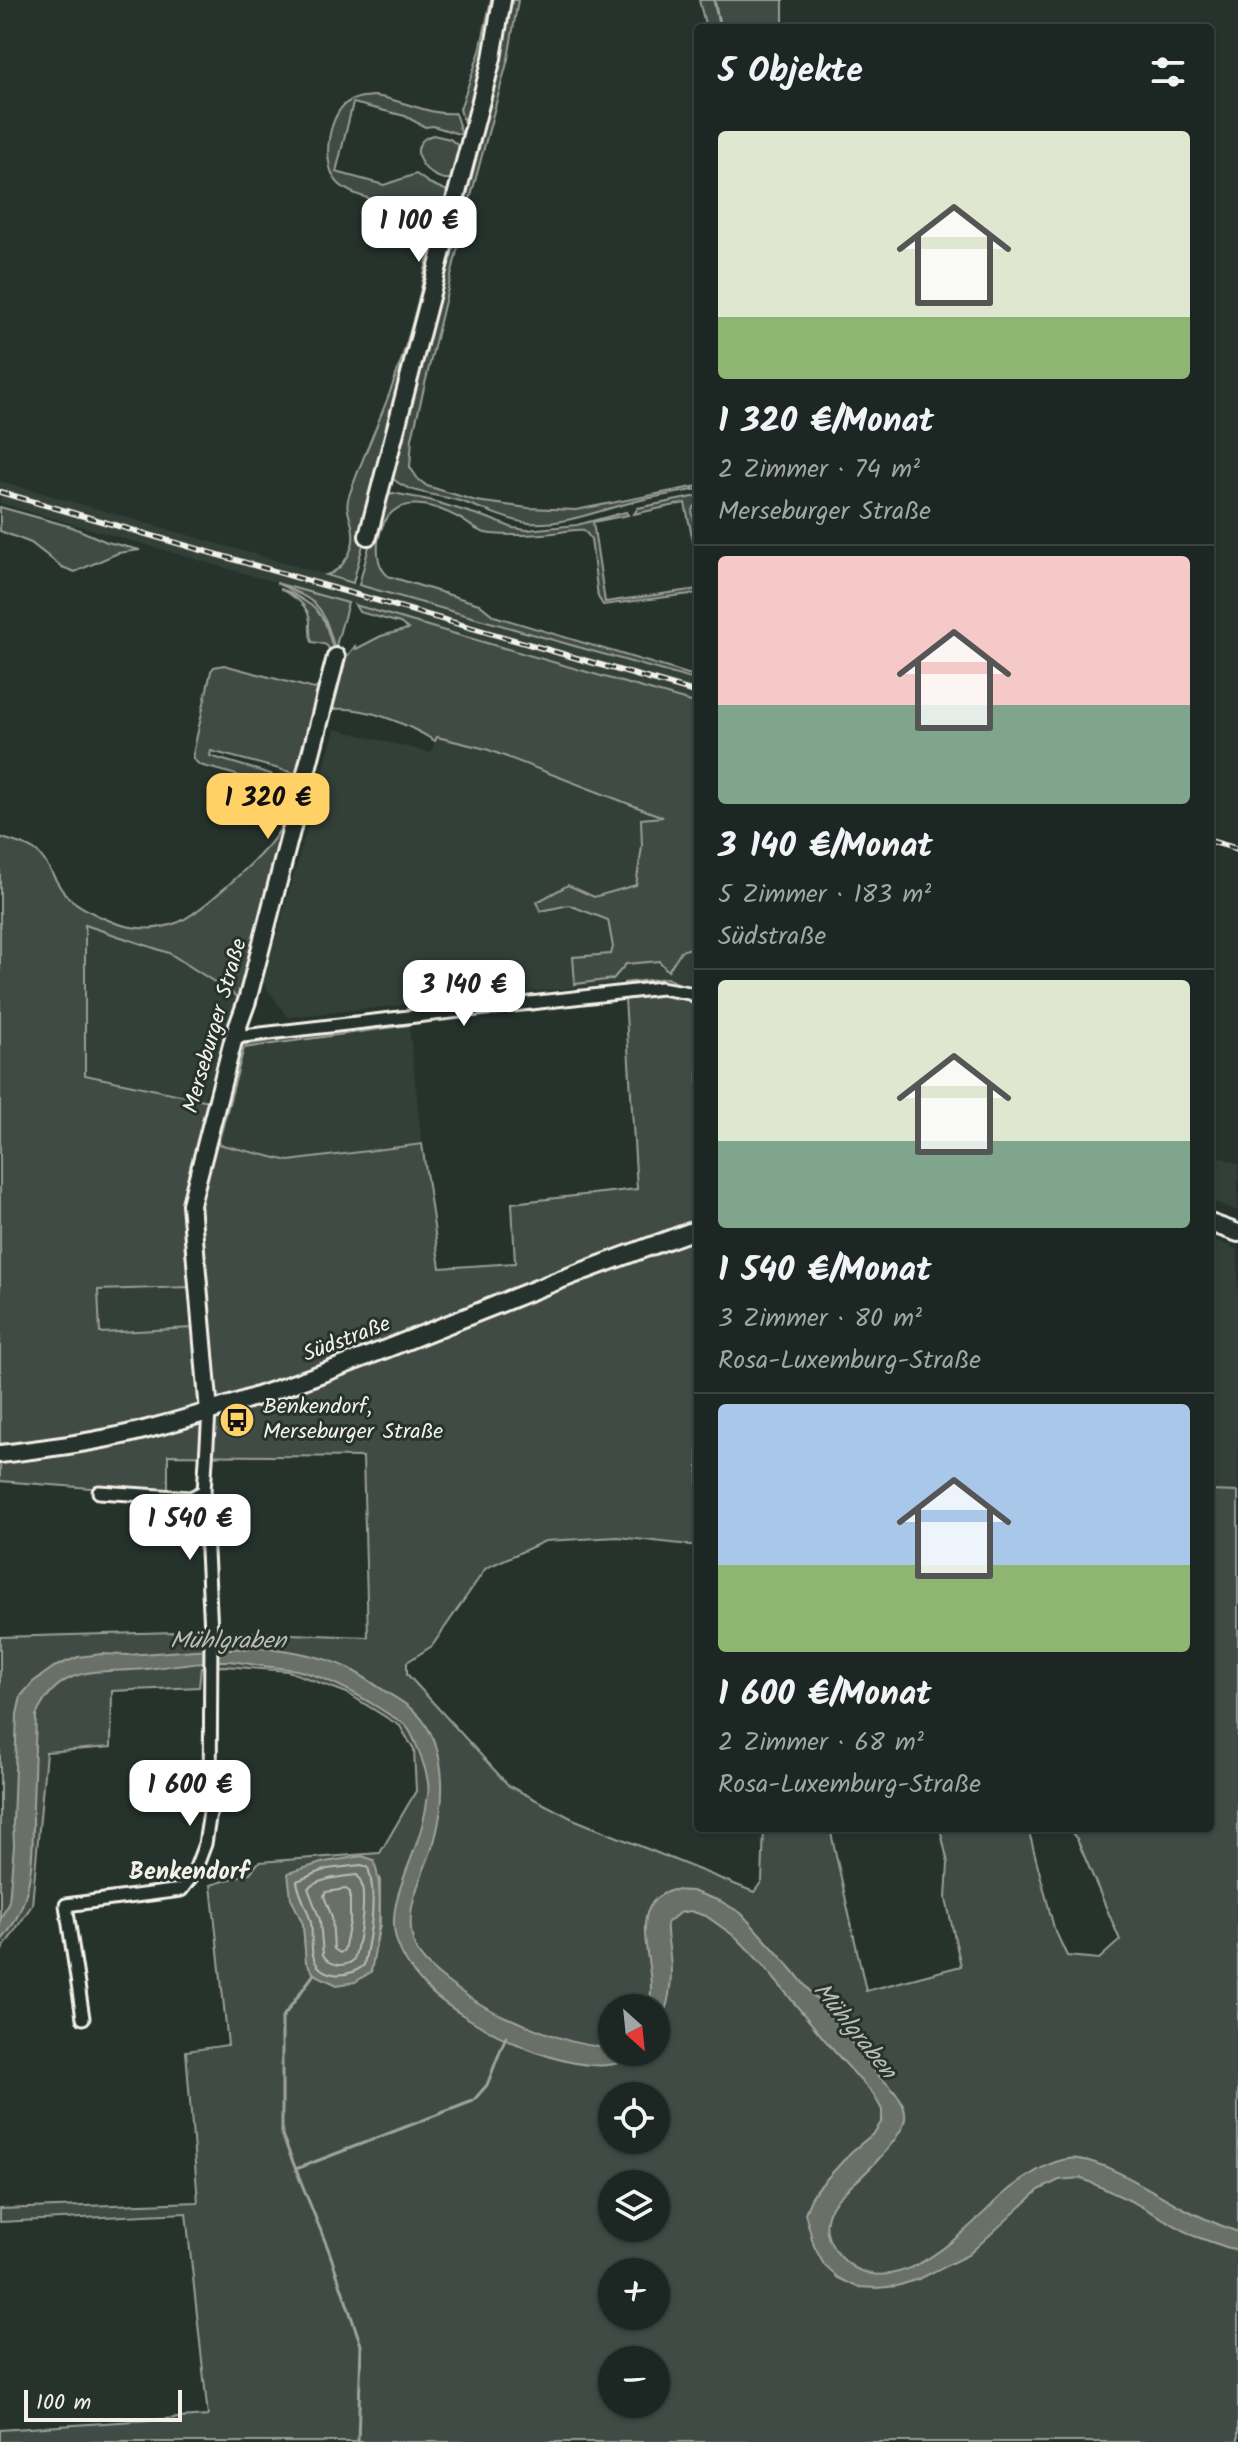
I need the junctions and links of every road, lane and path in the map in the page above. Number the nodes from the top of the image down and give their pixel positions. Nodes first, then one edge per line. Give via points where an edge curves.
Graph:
1 (502, 0) edge
2 (368, 536) dead end
3 (336, 657) dead end
4 (694, 996) edge
5 (234, 1037) junction
6 (1214, 1224) edge
7 (694, 1230) edge
8 (1238, 1233) edge
9 (209, 1412) junction
10 (0, 1454) edge
11 (204, 1491) junction
12 (99, 1492) dead end
13 (83, 2018) dead end

1 - 2 street via 492,58
3 - 5 street, Merseburger Straße
4 - 5 street via 661,988
5 - 9 street, Merseburger Straße via 191,1204
6 - 8 street
7 - 9 street, Südstraße via 326,1373
9 - 10 street, Südstraße via 141,1431
9 - 11 street
11 - 12 street via 191,1498
11 - 13 street via 211,1631 210,1812 205,1844 181,1890 66,1905

